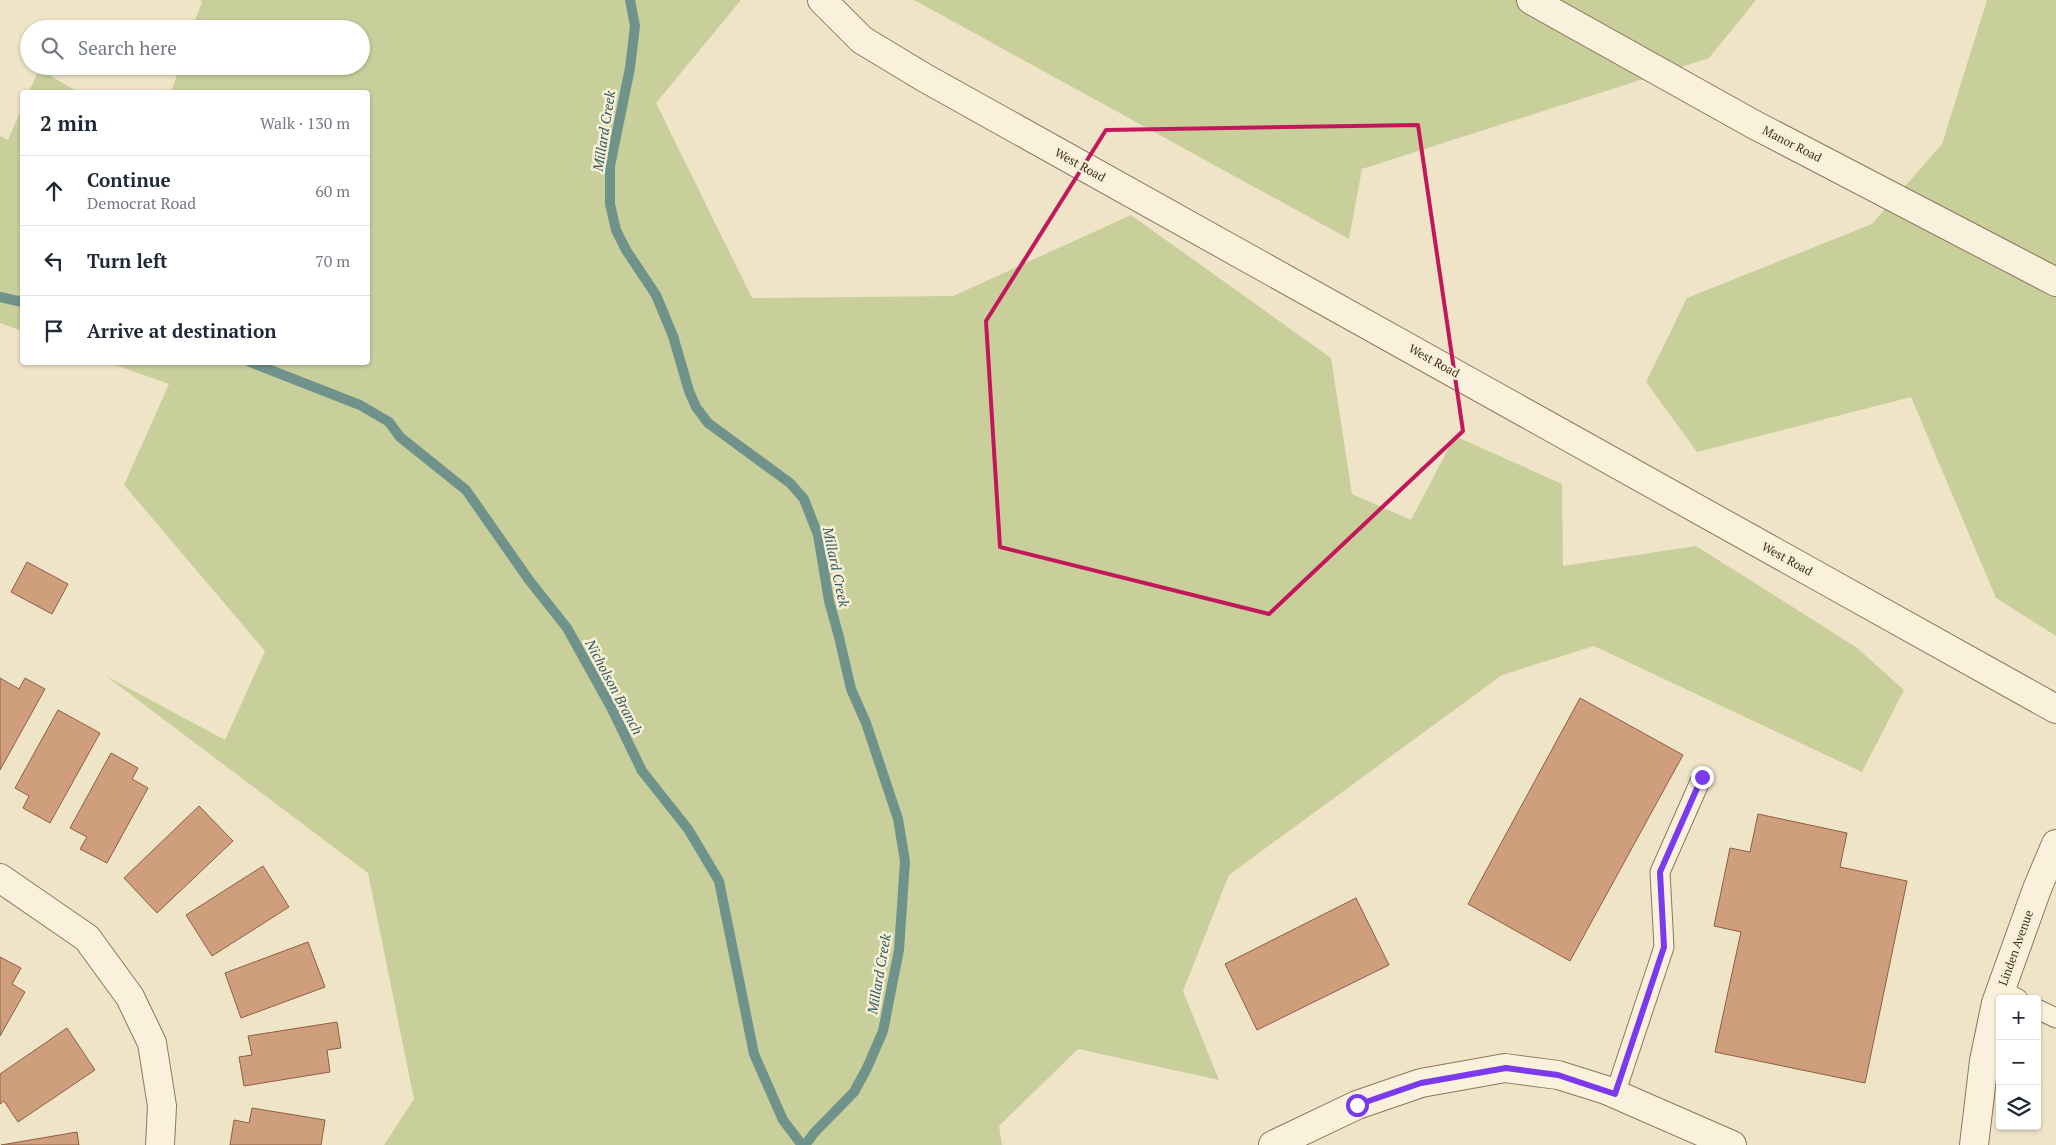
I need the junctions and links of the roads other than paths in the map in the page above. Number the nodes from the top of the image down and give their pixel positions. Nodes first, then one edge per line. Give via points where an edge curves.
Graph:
1 (822, 0) edge
2 (1531, 0) edge
3 (2056, 282) edge
4 (2056, 709) edge
5 (1702, 777) dead end
6 (2056, 844) edge
7 (0, 878) edge
8 (2009, 994) edge
9 (2041, 1011) edge
10 (2056, 1018) edge
11 (1615, 1094) junction
12 (1306, 1138) edge
13 (160, 1145) edge
14 (1274, 1145) edge
15 (1732, 1145) edge
16 (1974, 1145) edge

1 - 4 street, West Road via 862,40 925,78
2 - 3 street, Manor Road via 1752,124
5 - 11 lane via 1660,872 1664,947
6 - 8 street, Linden Avenue via 2037,889
7 - 13 street via 87,938 130,997 152,1043 162,1106
8 - 16 street, Linden Avenue via 1984,1061
9 - 10 lane
11 - 12 street via 1558,1075 1506,1068 1421,1083 1357,1105
11 - 15 street
12 - 14 street

